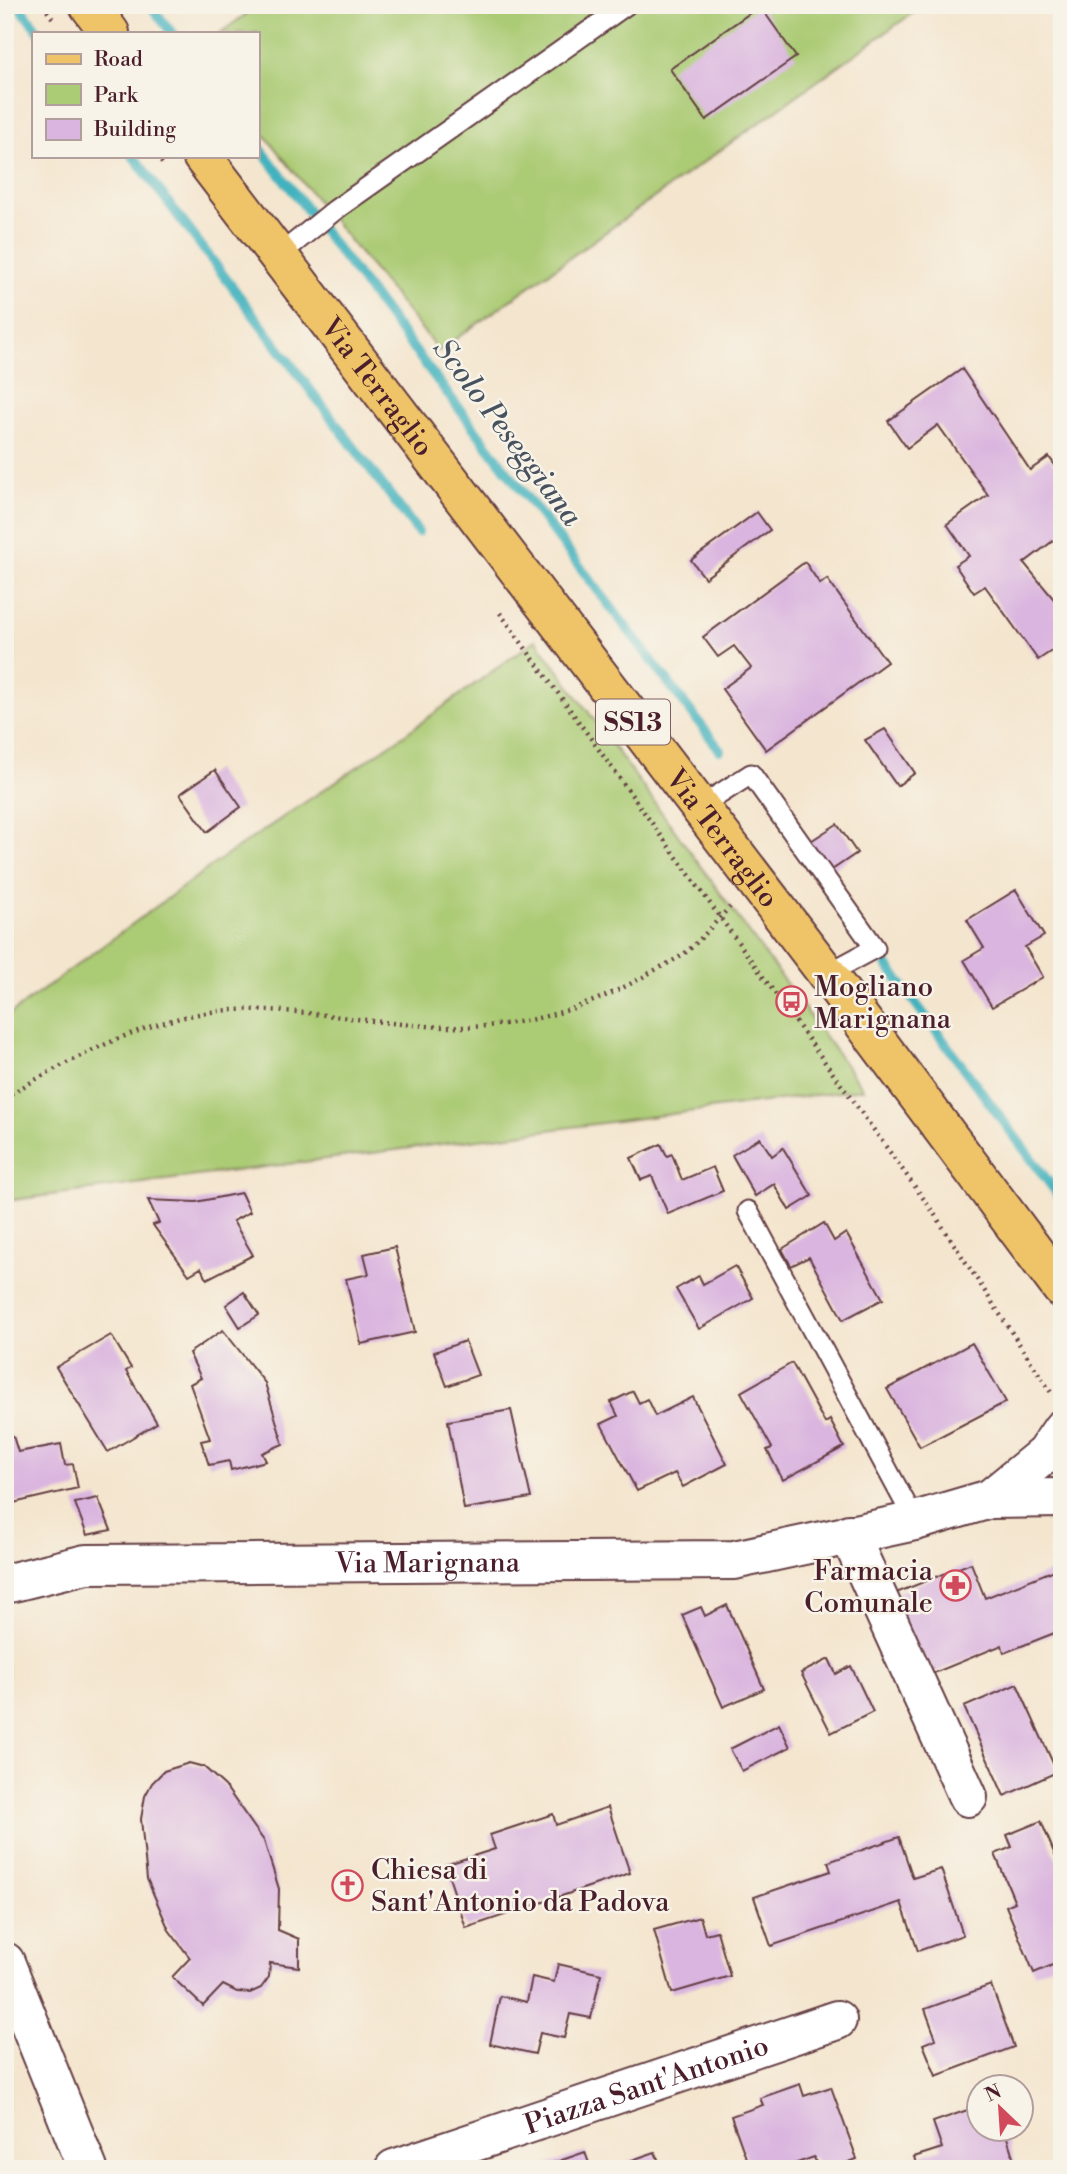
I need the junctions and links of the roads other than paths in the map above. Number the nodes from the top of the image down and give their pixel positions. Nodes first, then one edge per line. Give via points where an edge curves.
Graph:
1 (89, 5) edge
2 (626, 5) edge
3 (109, 32) edge
4 (204, 158) edge
5 (287, 248) junction
6 (698, 808) junction
7 (827, 974) junction
8 (748, 1211) dead end
9 (1062, 1289) edge
10 (1059, 1414) edge
11 (1062, 1463) edge
12 (1004, 1487) junction
13 (1062, 1498) edge
14 (915, 1521) junction
15 (849, 1534) junction
16 (5, 1584) edge
17 (968, 1797) dead end
18 (5, 1962) edge
19 (837, 2020) dead end
20 (460, 2159) edge
21 (88, 2169) edge
22 (394, 2169) edge

1 - 3 main road
2 - 5 lane
4 - 5 main road, Via Terraglio / SS13
5 - 6 main road, Via Terraglio / SS13
6 - 7 main road, Via Terraglio / SS13
6 - 7 lane via 751,774 875,948
7 - 9 main road, Via Terraglio / SS13
8 - 14 lane
10 - 12 street, Via Marignana via 1045,1454
11 - 12 street, Via Marignana
12 - 13 street, Via Marignana
12 - 14 street, Via Marignana
14 - 15 street, Via Marignana
15 - 16 street, Via Marignana via 734,1560 86,1564
15 - 17 street
18 - 21 street
19 - 20 street, Piazza Sant'Antonio
20 - 22 street, Piazza Sant'Antonio

